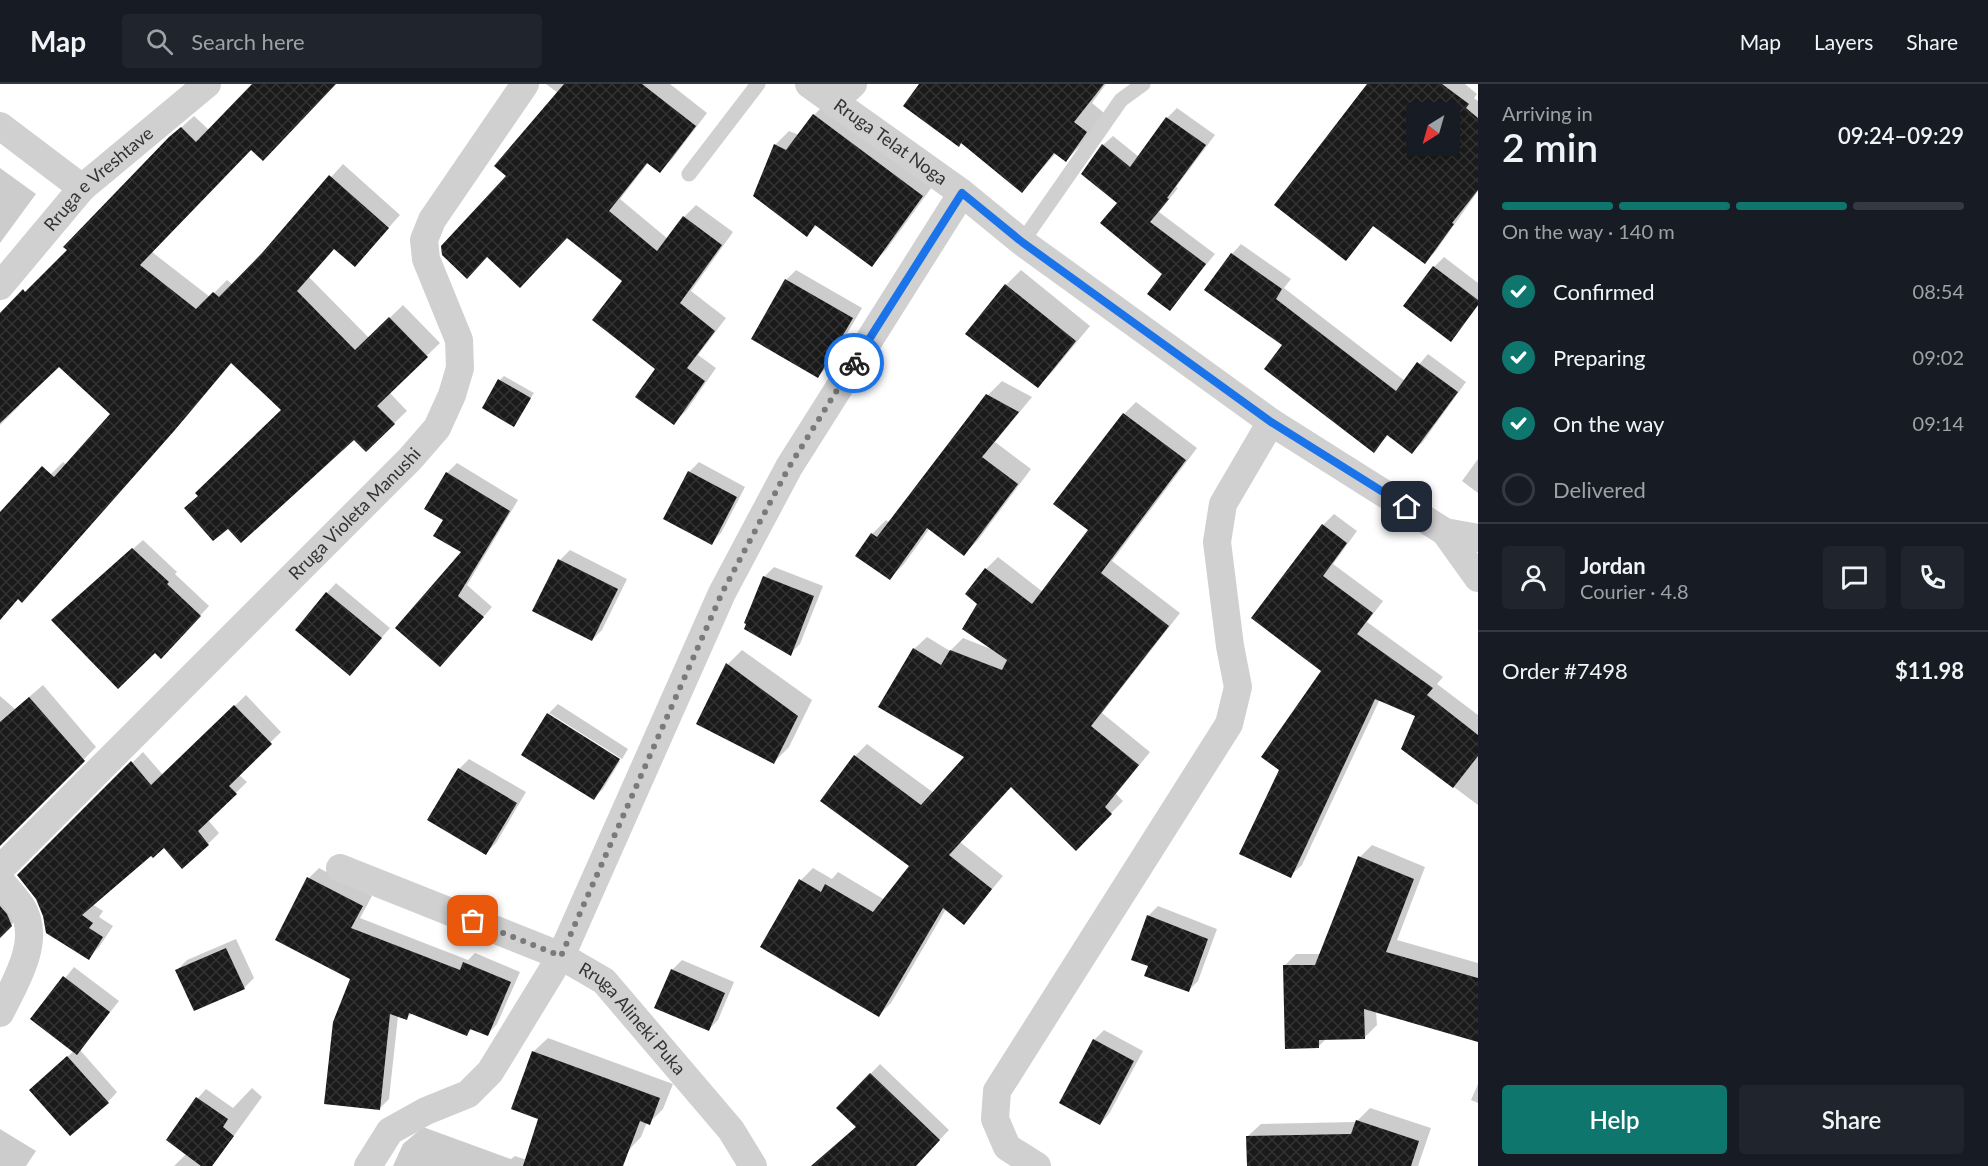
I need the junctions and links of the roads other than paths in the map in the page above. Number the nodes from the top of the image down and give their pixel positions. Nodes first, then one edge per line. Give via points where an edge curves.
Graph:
1 (207, 84) edge
2 (525, 84) edge
3 (758, 84) edge
4 (809, 84) edge
5 (1143, 84) edge
6 (843, 93) edge
7 (0, 126) edge
8 (688, 174) dead end
9 (82, 188) junction
10 (962, 193) junction
11 (1022, 242) junction
12 (0, 286) edge
13 (1271, 422) junction
14 (1445, 532) junction
15 (1478, 538) edge
16 (1478, 578) edge
17 (340, 868) dead end
18 (0, 869) edge
19 (0, 880) edge
20 (561, 956) junction
21 (0, 1013) edge
22 (368, 1166) edge
23 (753, 1166) edge
24 (1037, 1166) edge

1 - 9 street, Rruga e Vreshtave
2 - 18 street, Rruga Violeta Manushi via 432,220 424,240 426,259 459,339 460,368 437,428 402,468
3 - 8 lane
4 - 6 street, Rruga Telat Noga
5 - 11 lane via 1121,100
6 - 10 street, Rruga Telat Noga
7 - 9 street
9 - 12 street, Rruga e Vreshtave
10 - 11 street, Rruga Telat Noga
10 - 20 street via 789,467 722,593
11 - 13 street, Rruga Telat Noga
13 - 14 street, Rruga Telat Noga
13 - 24 street via 1223,504 1217,542 1238,687 1228,724 997,1091 995,1119 1007,1147
14 - 15 street, Rruga Telat Noga
14 - 16 street
17 - 20 street, Rruga Alineki Puka
19 - 21 street via 22,908 29,930 25,961
20 - 22 street via 490,1072 468,1094 390,1131
20 - 23 street, Rruga Alineki Puka via 604,981 731,1130

